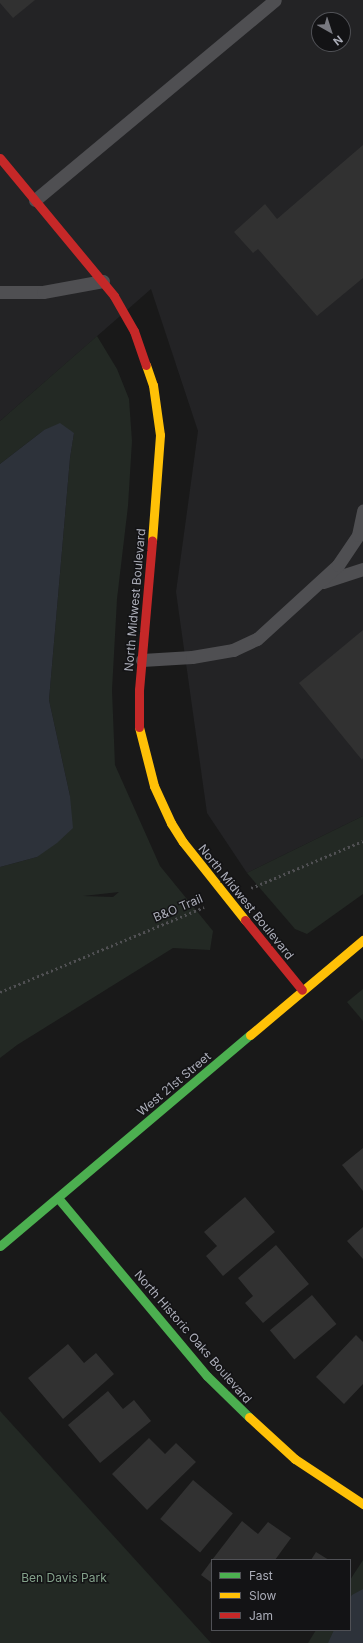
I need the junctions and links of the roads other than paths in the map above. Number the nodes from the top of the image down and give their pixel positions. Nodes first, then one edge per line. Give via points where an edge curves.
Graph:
1 (275, 0) edge
2 (0, 158) edge
3 (35, 200) junction
4 (103, 281) junction
5 (1, 295) edge
6 (363, 511) edge
7 (363, 569) edge
8 (318, 584) junction
9 (142, 660) junction
10 (363, 940) edge
11 (302, 990) junction
12 (58, 1198) junction
13 (0, 1246) edge
14 (363, 1504) edge

1 - 3 lane
2 - 3 street, North Midwest Boulevard
3 - 4 street, North Midwest Boulevard
4 - 5 lane via 43,292
4 - 9 street, North Midwest Boulevard via 119,304 142,350 154,390 159,421 158,478
6 - 8 lane via 358,535 338,565
7 - 8 lane
8 - 9 lane via 257,639 233,650 192,658
9 - 11 street, North Midwest Boulevard via 139,726 154,786 176,832
10 - 11 street, West 21st Street
11 - 12 street, West 21st Street
12 - 13 street, West 21st Street
12 - 14 street, North Historic Oaks Boulevard via 235,1405 295,1459

